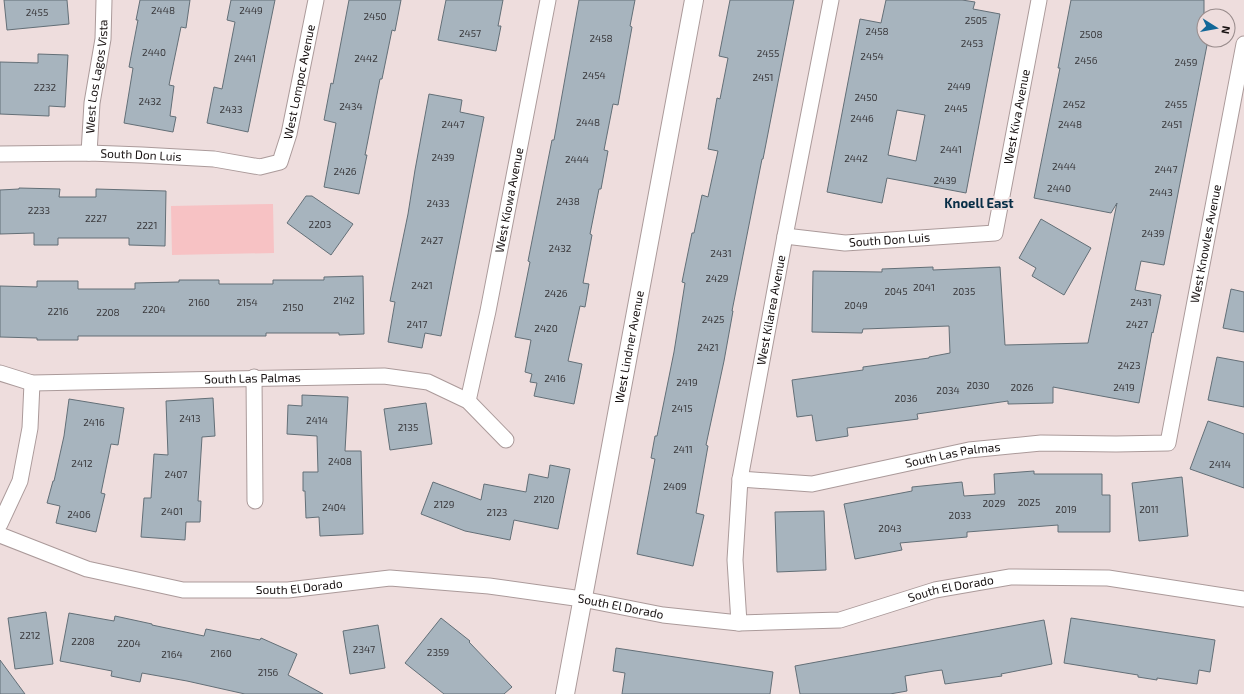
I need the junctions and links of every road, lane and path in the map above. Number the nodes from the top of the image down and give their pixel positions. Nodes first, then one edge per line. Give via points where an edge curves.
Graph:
1 (104, 0) edge
2 (316, 0) edge
3 (548, 0) edge
4 (694, 0) edge
5 (831, 0) edge
6 (1039, 0) edge
7 (1244, 44) edge
8 (89, 153) junction
9 (0, 154) edge
10 (280, 162) joint
11 (995, 233) joint
12 (785, 236) junction
13 (0, 372) edge
14 (254, 377) junction
15 (32, 382) junction
16 (468, 401) junction
17 (506, 440) dead end
18 (1168, 443) joint
19 (740, 479) junction
20 (255, 501) dead end
21 (0, 524) edge
22 (0, 535) edge
23 (582, 599) junction
24 (1244, 599) edge
25 (739, 623) junction
26 (565, 694) edge

1 - 8 street, West Los Lagos Vista via 103,39 92,103
2 - 10 street, West Lompoc Avenue via 289,134
3 - 16 street, West Kiowa Avenue via 490,303
4 - 23 street, West Lindner Avenue
5 - 12 street, West Kilarea Avenue
6 - 11 street, West Kiva Avenue
7 - 18 street, West Knowles Avenue
8 - 9 street, South Don Luis
8 - 10 street, South Don Luis via 214,159 260,167
11 - 12 street, South Don Luis via 845,243
12 - 19 street, West Kilarea Avenue
13 - 15 street, South Las Palmas
14 - 15 street, South Las Palmas
14 - 16 street, South Las Palmas via 384,376 428,382
14 - 20 street
15 - 21 street via 30,428 20,481
16 - 17 street
18 - 19 street, South Las Palmas via 1040,443 969,450 812,484
19 - 25 street, West Kilarea Avenue via 735,560
22 - 23 street, South El Dorado via 87,569 183,590 288,590 390,578 489,586
23 - 25 street, South El Dorado via 663,615
23 - 26 street, West Lindner Avenue
24 - 25 street, South El Dorado via 1108,578 1010,577 934,590 840,620

